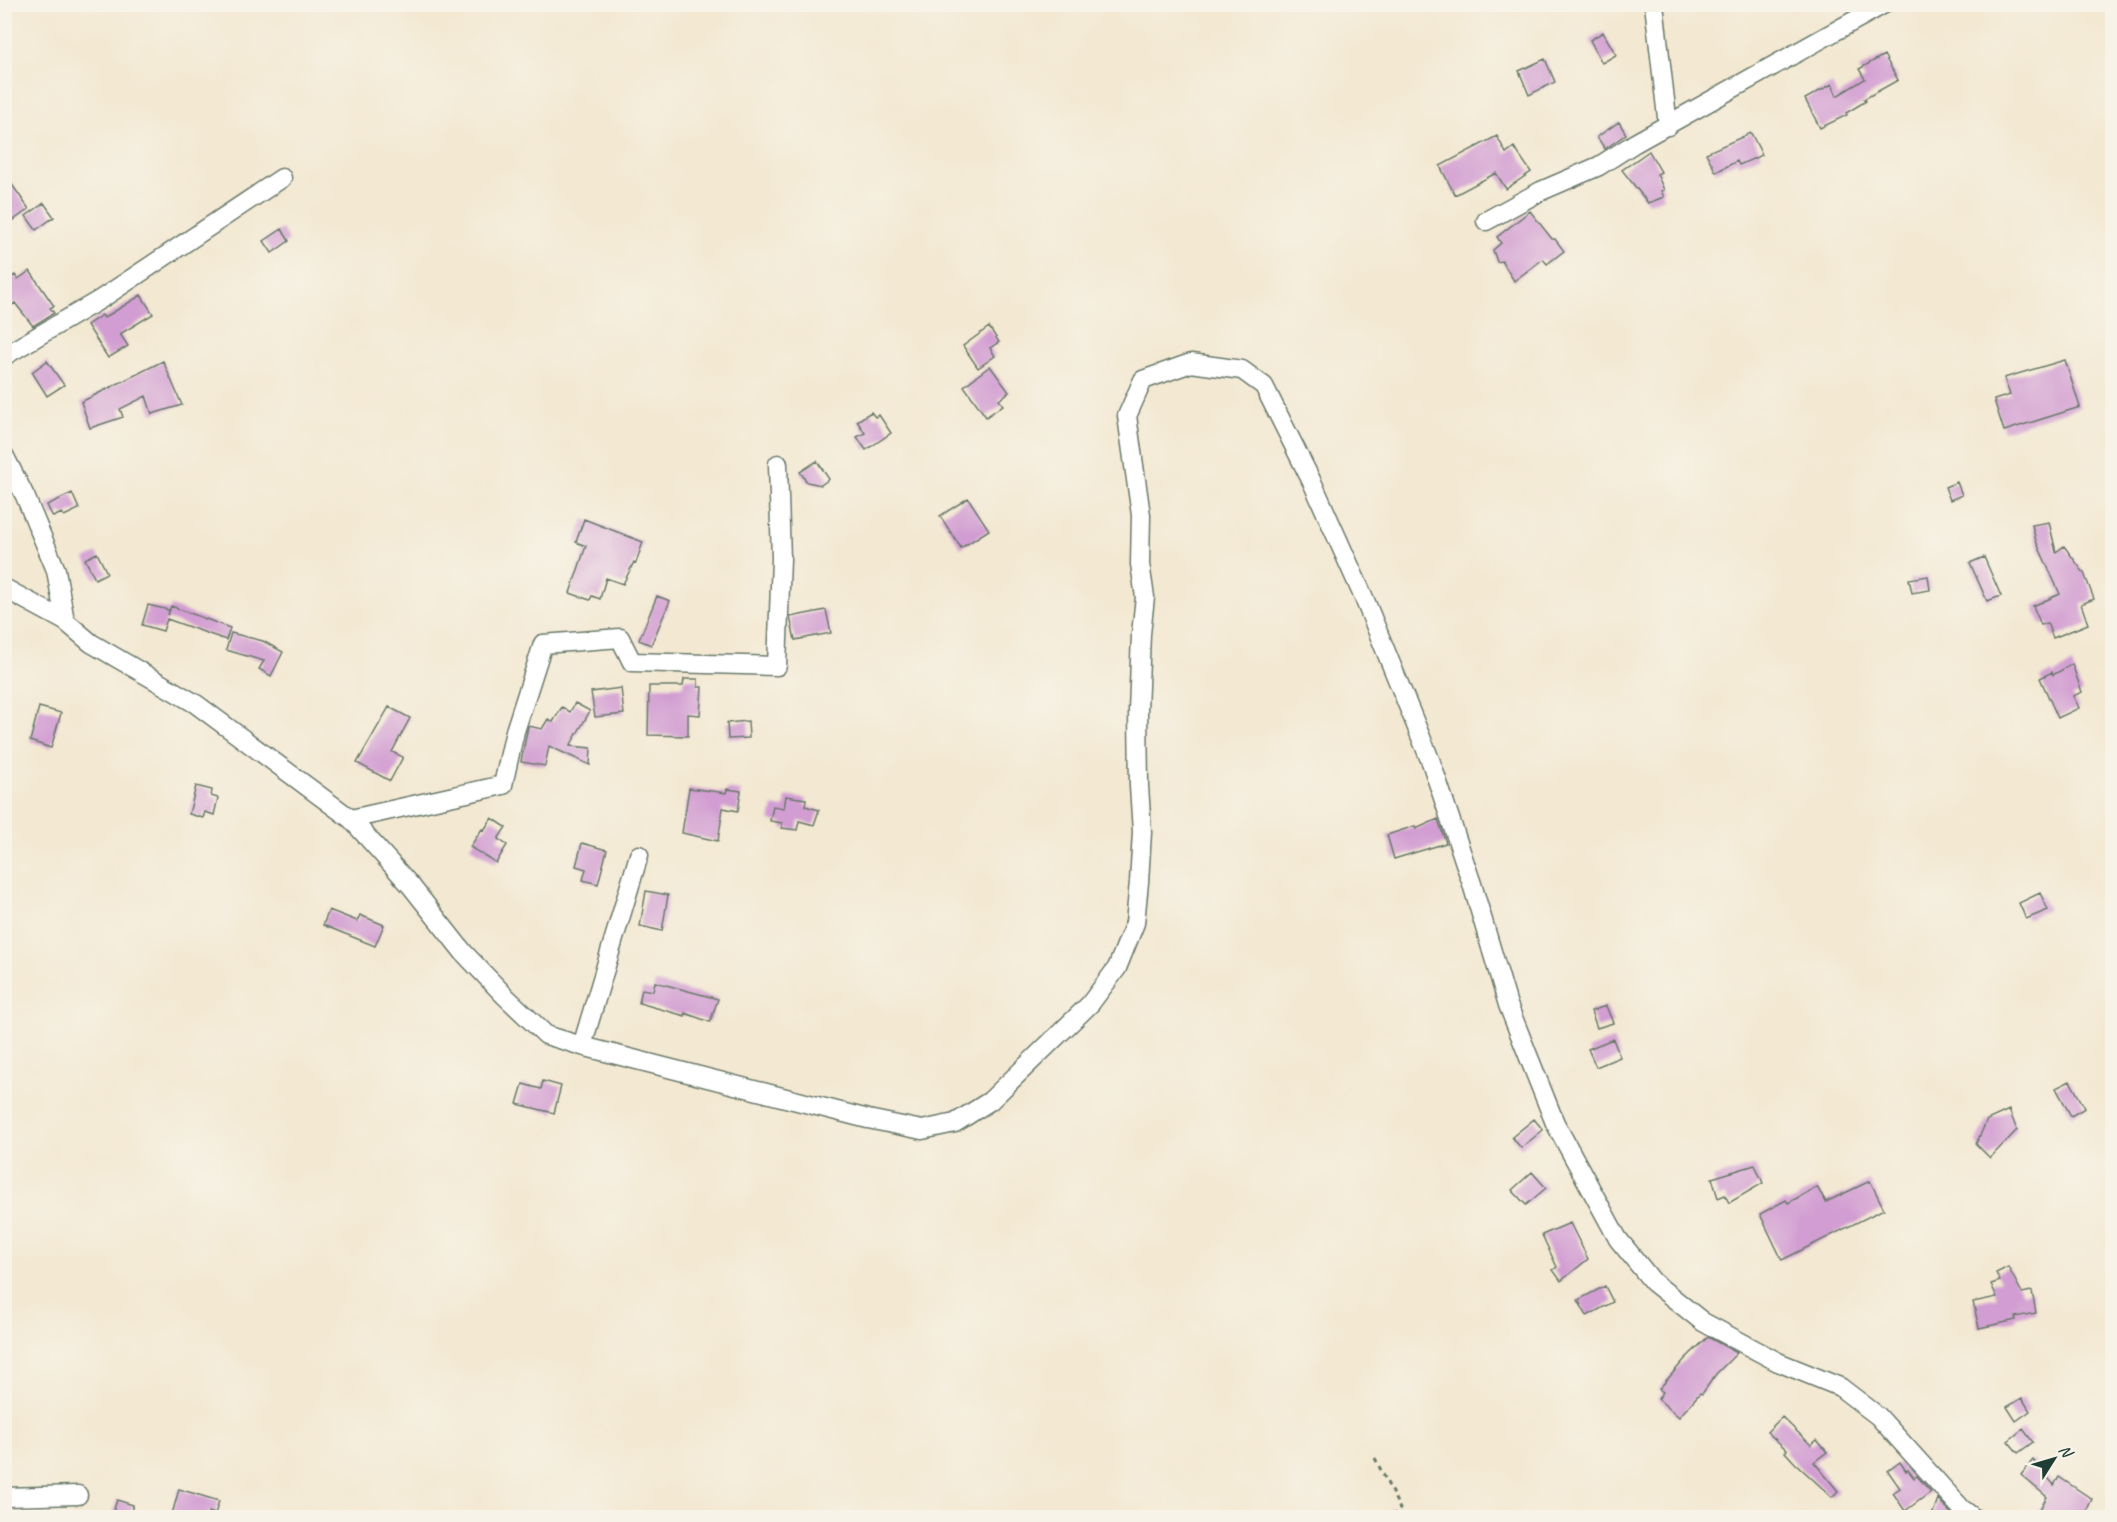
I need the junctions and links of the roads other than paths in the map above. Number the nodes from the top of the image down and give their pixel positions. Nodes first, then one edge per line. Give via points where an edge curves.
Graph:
1 (1654, 4) edge
2 (1884, 4) edge
3 (1668, 126) junction
4 (282, 178) dead end
5 (1486, 221) dead end
6 (4, 356) edge
7 (4, 454) edge
8 (778, 464) dead end
9 (4, 588) edge
10 (65, 621) junction
11 (351, 819) junction
12 (639, 855) dead end
13 (582, 1046) junction
14 (78, 1495) dead end
15 (4, 1497) edge
16 (1974, 1518) edge

1 - 3 street
2 - 3 street
3 - 5 street via 1599,166
4 - 6 street via 101,299
7 - 10 street via 56,570
8 - 11 street via 781,559 777,666 632,662 620,638 543,644 515,731 503,785
9 - 10 street
10 - 11 street via 91,643 196,704
11 - 13 street via 505,996 546,1035
12 - 13 street
13 - 16 street via 922,1130 955,1123 990,1101 1075,1020 1117,968 1135,923 1139,882 1142,832 1138,711 1145,597 1140,564 1141,514 1128,416 1143,380 1191,363 1242,370 1264,386 1364,598 1431,762 1508,1005 1555,1123 1618,1239 1653,1282 1703,1322 1778,1362 1840,1387 1878,1416
14 - 15 street

